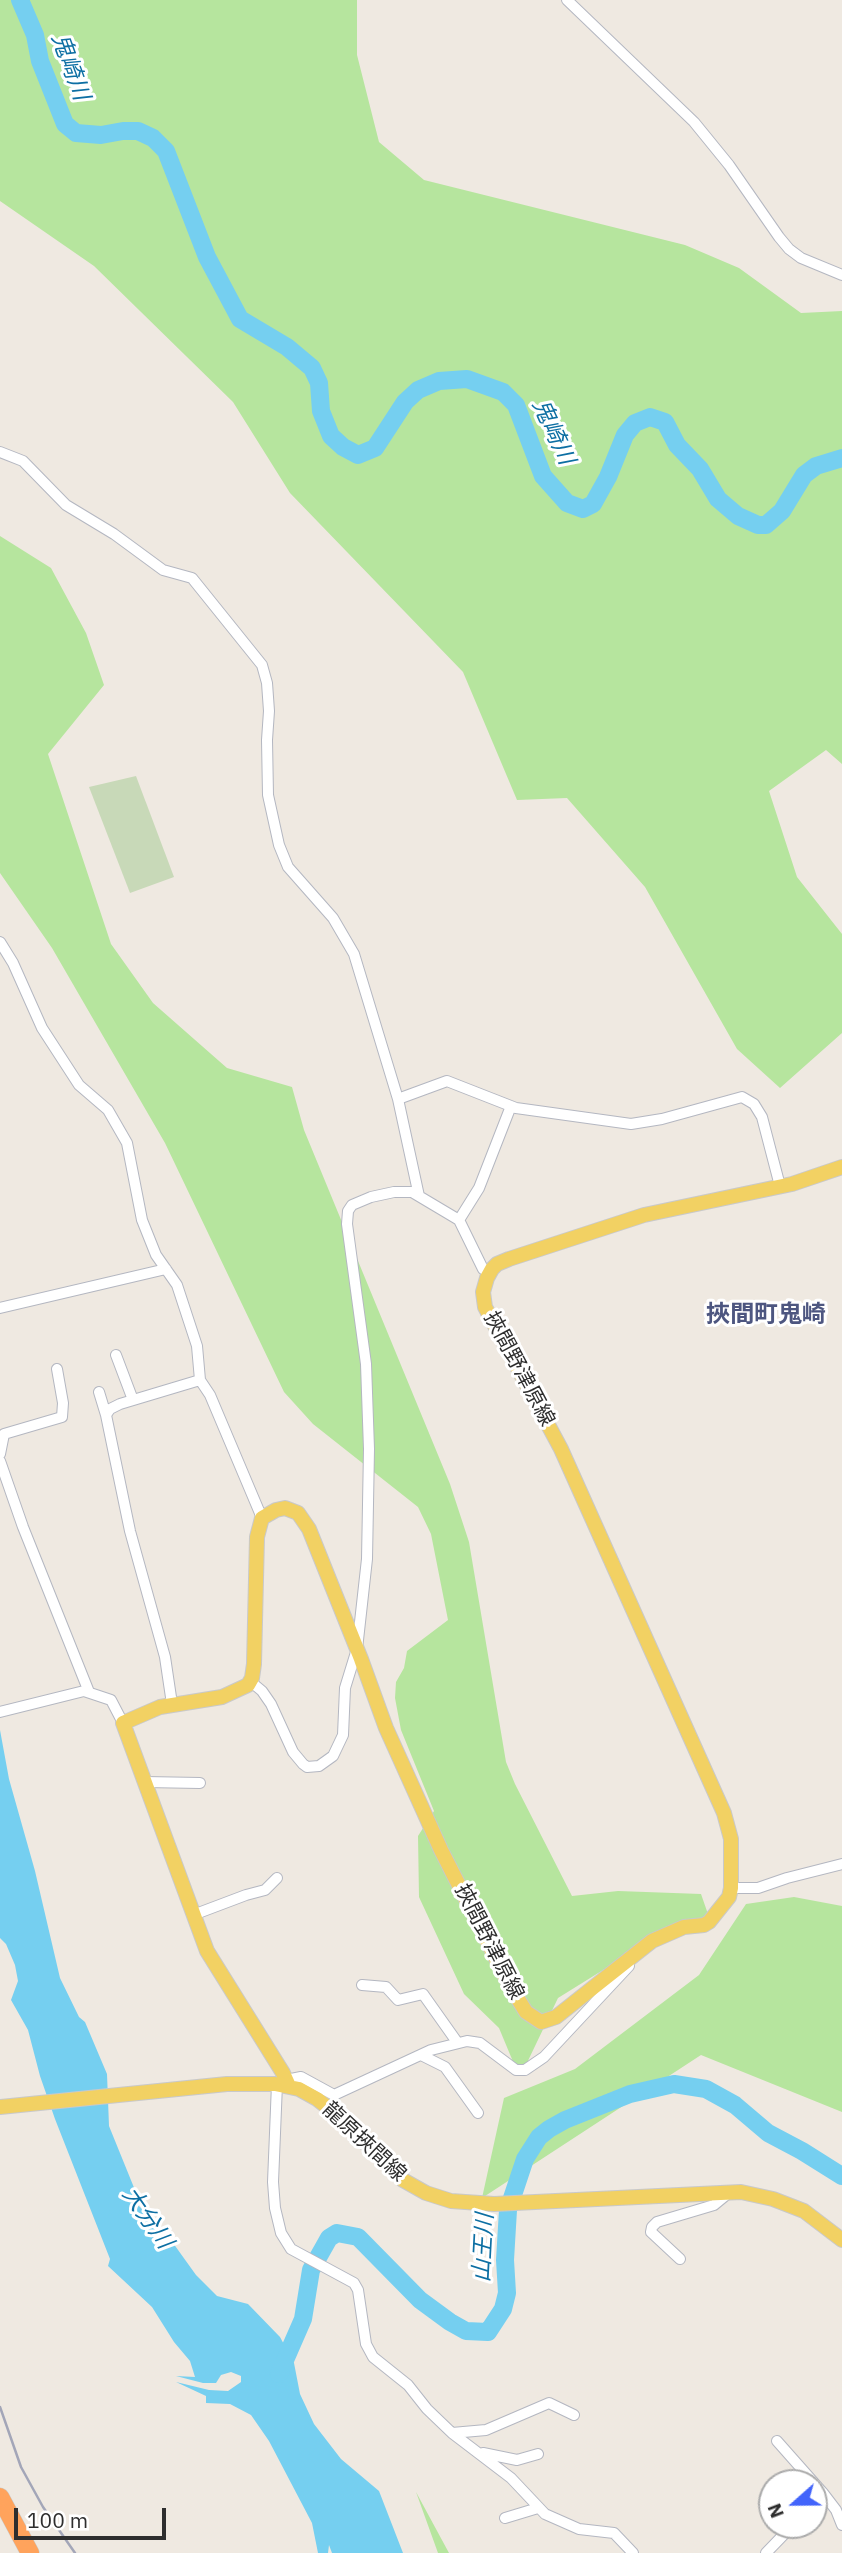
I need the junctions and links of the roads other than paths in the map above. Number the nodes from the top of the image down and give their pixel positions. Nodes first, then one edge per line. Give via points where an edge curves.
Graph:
1 (567, 0) edge
2 (842, 275) edge
3 (0, 452) edge
4 (0, 942) edge
5 (398, 1099) junction
6 (511, 1106) junction
7 (842, 1167) edge
8 (780, 1186) junction
9 (419, 1196) junction
10 (459, 1220) junction
11 (166, 1269) junction
12 (490, 1273) junction
13 (0, 1308) edge
14 (117, 1355) dead end
15 (57, 1369) dead end
16 (200, 1380) junction
17 (99, 1392) dead end
18 (133, 1400) junction
19 (106, 1415) junction
20 (0, 1454) edge
21 (0, 1461) edge
22 (262, 1518) junction
23 (357, 1649) junction
24 (250, 1681) junction
25 (89, 1692) junction
26 (172, 1704) junction
27 (0, 1712) edge
28 (123, 1723) junction
29 (145, 1782) junction
30 (200, 1783) dead end
31 (842, 1864) edge
32 (277, 1878) dead end
33 (731, 1888) junction
34 (193, 1915) junction
35 (646, 1945) junction
36 (362, 1985) dead end
37 (457, 2042) junction
38 (421, 2055) junction
39 (284, 2083) junction
40 (0, 2107) edge
41 (478, 2113) dead end
42 (732, 2191) junction
43 (839, 2234) edge
44 (680, 2259) dead end
45 (574, 2415) dead end
46 (452, 2433) junction
47 (777, 2441) dead end
48 (476, 2452) junction
49 (538, 2454) dead end
50 (802, 2469) edge
51 (0, 2497) edge
52 (538, 2508) junction
53 (839, 2509) edge
54 (505, 2518) dead end
55 (842, 2525) edge
56 (780, 2539) edge
57 (30, 2553) edge
58 (633, 2553) edge
59 (766, 2553) edge

1 - 2 street via 694,122 789,249
3 - 5 street via 23,461 66,505 163,570 192,578 262,665 269,711 268,795 279,845 288,867 333,918 354,954
4 - 11 street via 79,1085 108,1110 127,1143 142,1220
5 - 6 street via 447,1081
5 - 9 street
6 - 8 street via 631,1124 742,1097 754,1104 762,1117
6 - 10 street via 479,1188
7 - 8 main road
8 - 12 main road via 630,1219 509,1259
9 - 10 street
9 - 23 street via 412,1192 371,1196 348,1211 366,1364 369,1449 367,1559
10 - 12 street via 483,1269
11 - 13 street
11 - 16 street via 187,1311
12 - 33 main road, 挾間野津原線 via 485,1307 561,1449 724,1813 731,1839
14 - 18 street
15 - 20 street via 62,1417 4,1434
16 - 18 street
16 - 22 street
17 - 19 street
18 - 19 street
19 - 26 street via 130,1531 165,1657
21 - 25 street
22 - 23 main road, 挾間野津原線 via 285,1508 304,1520
22 - 24 main road via 257,1537
23 - 24 street via 346,1684 342,1740 333,1756 319,1766 307,1767 293,1752 271,1704
23 - 35 main road, 挾間野津原線 via 430,1827 526,2012 541,2022 556,2017
24 - 26 main road via 228,1695
25 - 27 street
25 - 28 street via 111,1700
26 - 28 main road
28 - 29 main road
29 - 30 street
29 - 34 main road
31 - 33 street via 758,1888
32 - 34 street via 265,1890
33 - 35 main road, 挾間野津原線 via 709,1922
34 - 39 main road via 213,1962
35 - 37 street via 531,2068 516,2070 480,2043
36 - 37 street via 386,1987 398,2000 423,1994
37 - 38 street
38 - 39 street via 334,2095 301,2077
38 - 41 street via 445,2067
39 - 40 main road, 龍原挾間線
39 - 42 main road, 龍原挾間線 via 327,2106 414,2187 450,2201
39 - 46 street via 273,2164 275,2208 285,2240 291,2249 351,2280 373,2357 408,2385
42 - 43 main road, 龍原挾間線 via 781,2202
42 - 44 street via 714,2206 652,2227 651,2232
45 - 46 street via 548,2403 486,2430
46 - 48 street
47 - 50 street
48 - 49 street via 517,2460
48 - 52 street via 511,2478
51 - 57 highway
52 - 54 street
52 - 58 street via 579,2529 614,2533
53 - 55 street
56 - 59 street

